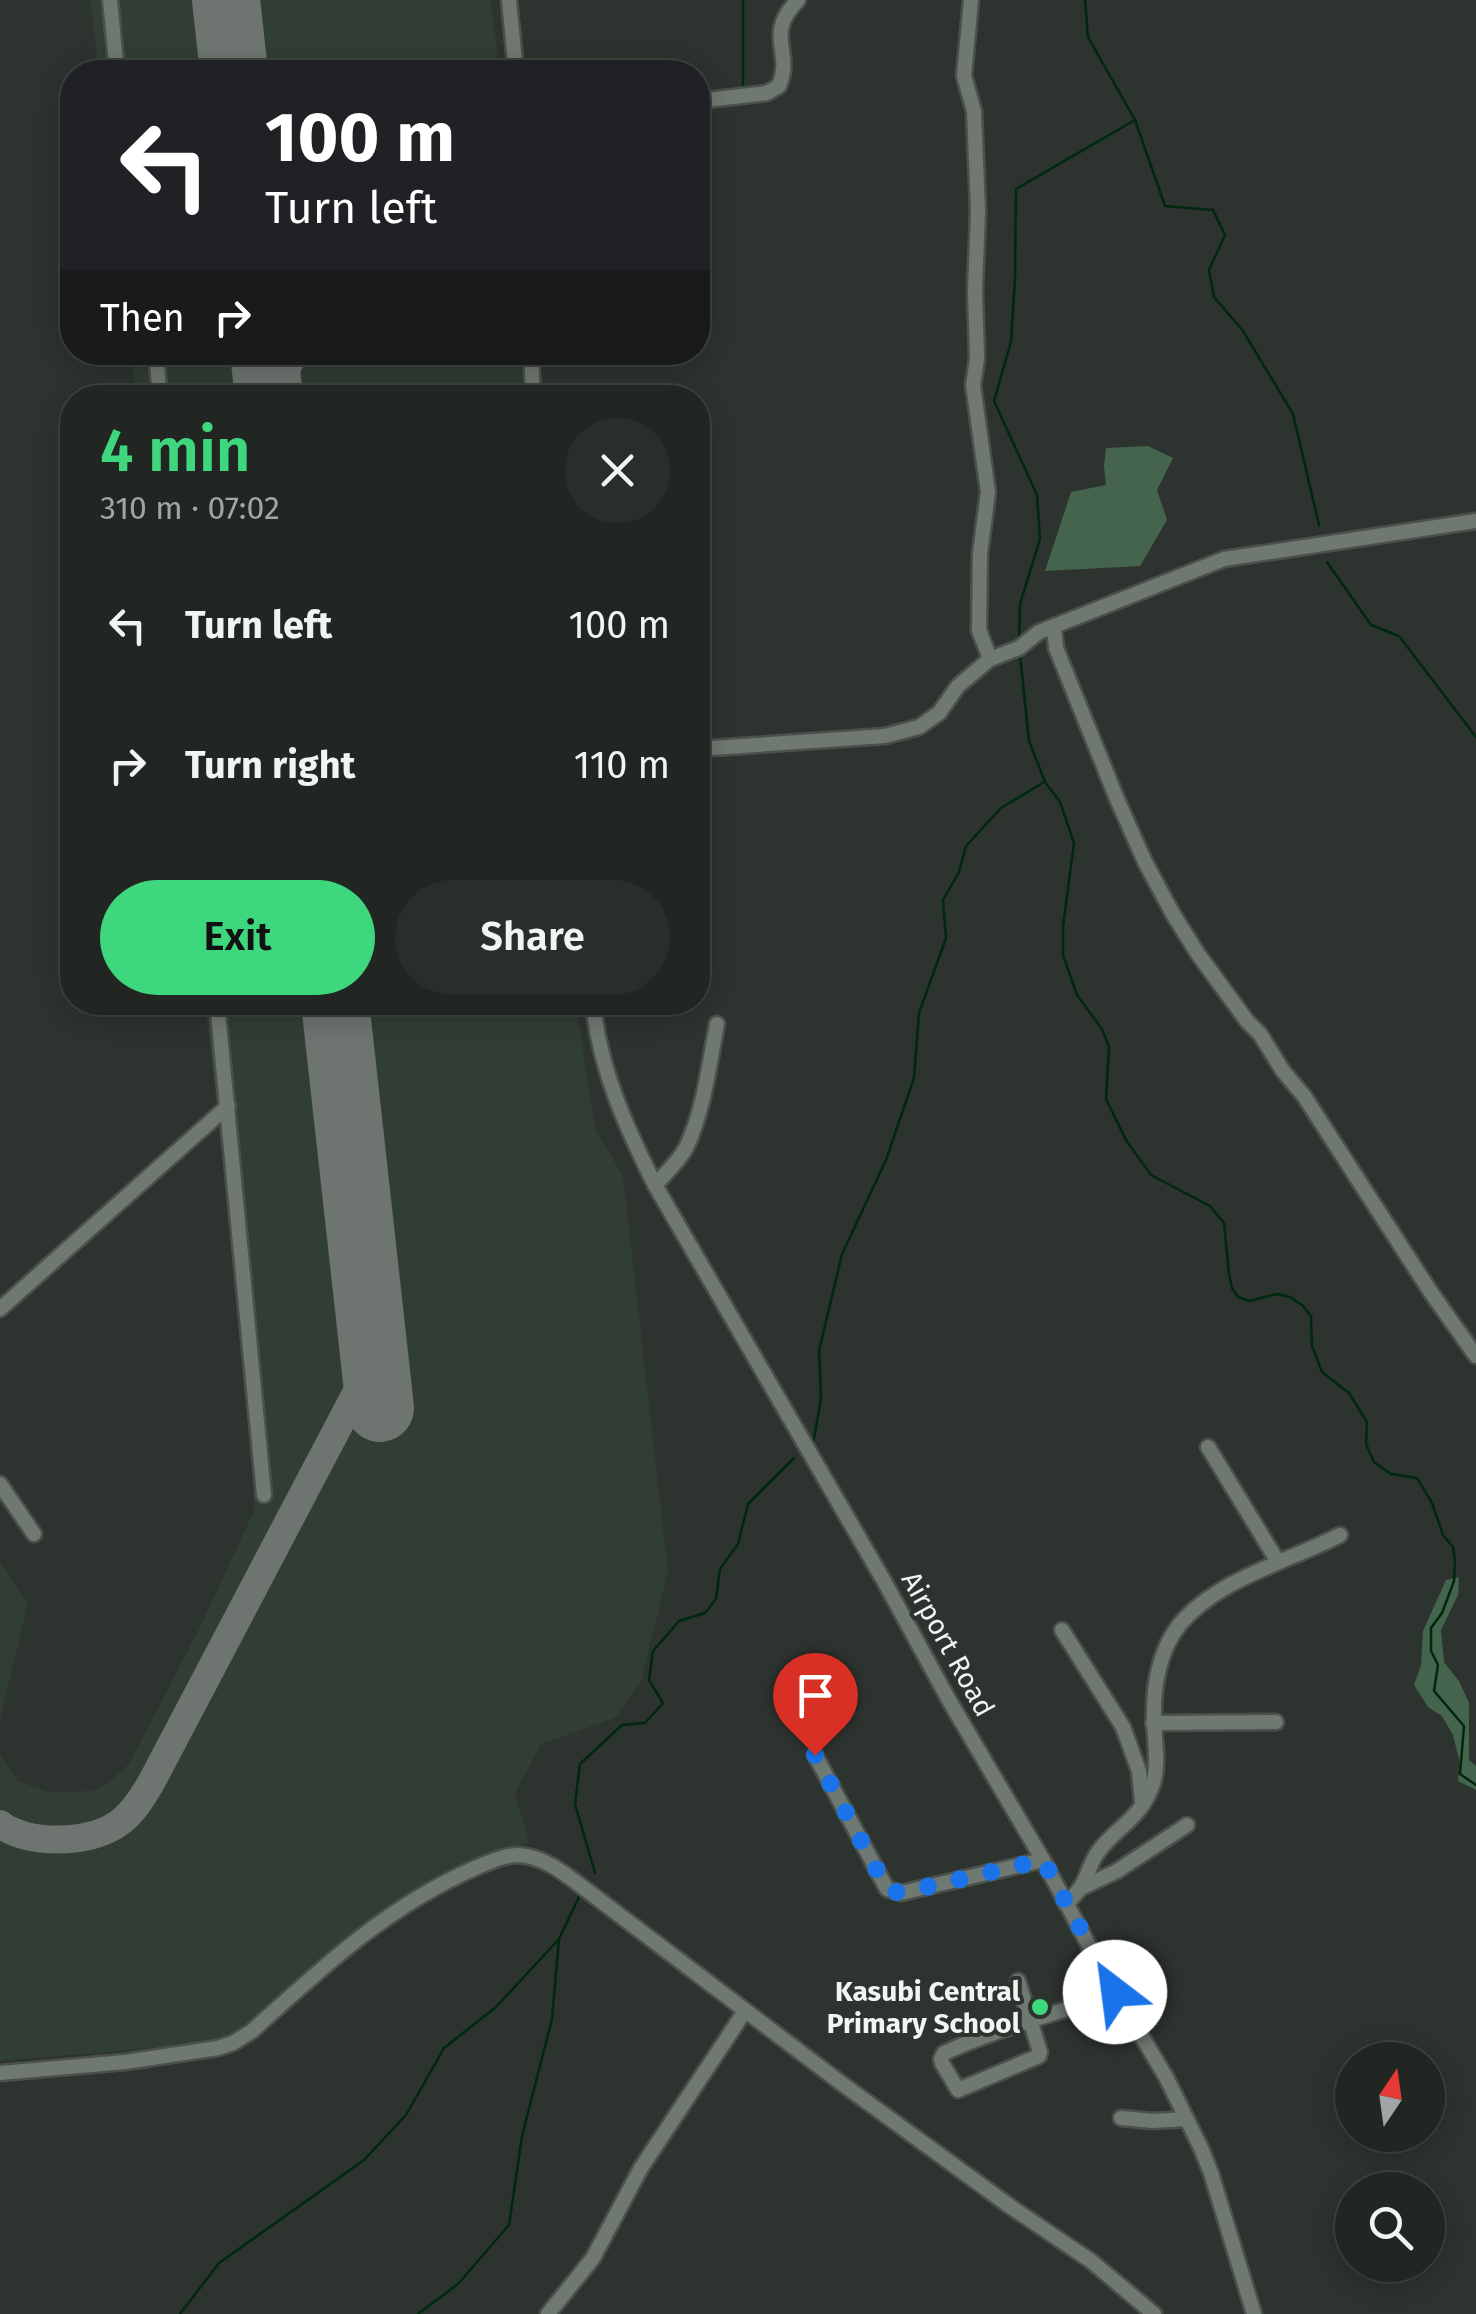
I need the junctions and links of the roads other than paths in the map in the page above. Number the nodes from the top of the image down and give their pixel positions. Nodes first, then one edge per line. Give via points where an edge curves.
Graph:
1 (110, 0) edge
2 (509, 0) edge
3 (798, 0) edge
4 (971, 0) edge
5 (117, 60) edge
6 (515, 60) edge
7 (710, 100) edge
8 (1476, 521) edge
9 (1054, 626) junction
10 (990, 659) junction
11 (710, 747) edge
12 (218, 1015) edge
13 (594, 1015) edge
14 (717, 1024) dead end
15 (228, 1106) junction
16 (655, 1184) junction
17 (0, 1309) edge
18 (1476, 1356) edge
19 (1208, 1447) dead end
20 (0, 1484) edge
21 (264, 1496) dead end
22 (34, 1534) dead end
23 (1340, 1535) dead end
24 (1278, 1562) junction
25 (1062, 1630) dead end
26 (1276, 1722) dead end
27 (1153, 1723) junction
28 (815, 1755) dead end
29 (1142, 1802) junction
30 (1187, 1825) dead end
31 (1043, 1860) junction
32 (1080, 1888) junction
33 (1066, 1904) junction
34 (1018, 1981) dead end
35 (1115, 1992) junction
36 (745, 2011) junction
37 (1030, 2022) junction
38 (0, 2073) edge
39 (1121, 2118) dead end
40 (1186, 2119) junction
41 (548, 2314) edge
42 (1154, 2314) edge
43 (1254, 2314) edge

1 - 5 street
2 - 6 street
3 - 7 street via 781,23 779,86
4 - 10 street via 964,76 977,167 974,386 988,503 979,630
8 - 9 street via 1224,558
9 - 10 street
9 - 18 street via 1056,648 1117,799 1186,935 1304,1096
10 - 11 street via 919,727 885,736
12 - 15 street
13 - 16 street, Airport Road via 606,1070
14 - 16 street via 692,1132 676,1164
15 - 17 street
15 - 21 street
16 - 31 street, Airport Road
19 - 24 street
20 - 22 street
23 - 24 street
24 - 27 street via 1216,1594 1177,1628 1159,1667
25 - 29 street via 1123,1727
26 - 27 street
27 - 29 street via 1154,1777
28 - 31 street via 887,1889 900,1893
29 - 32 street via 1096,1855
30 - 32 street
31 - 33 street, Airport Road
32 - 33 street
33 - 35 street, Airport Road
34 - 37 street
35 - 37 street
35 - 40 street, Airport Road
36 - 38 street via 563,1873 533,1857 511,1856 452,1878 390,1913 233,2042 125,2062
36 - 41 street via 641,2168 593,2258
36 - 42 street
37 - 37 street via 1039,2056 958,2090 942,2062 944,2053
39 - 40 street
40 - 43 street, Airport Road via 1212,2177

